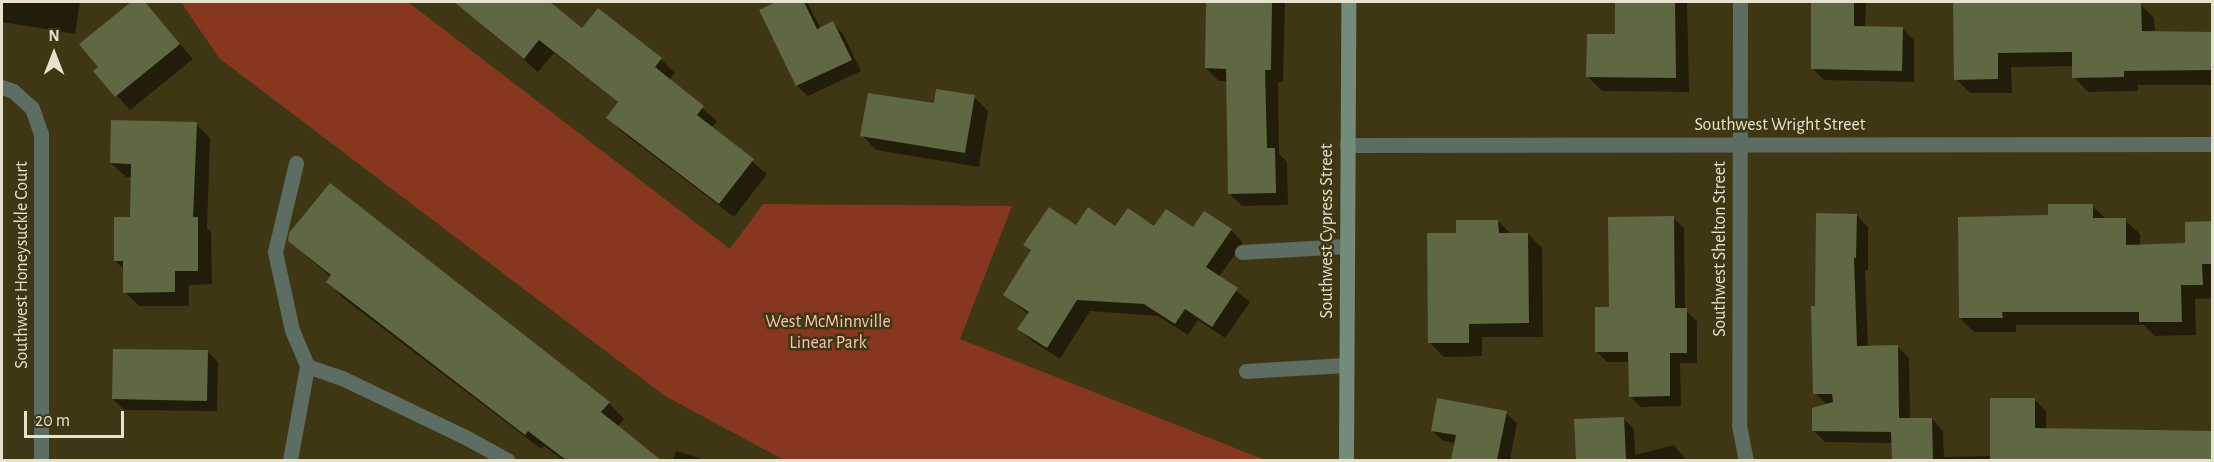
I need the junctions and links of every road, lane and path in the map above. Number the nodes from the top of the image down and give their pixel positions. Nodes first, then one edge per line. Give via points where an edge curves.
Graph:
1 (1348, 2) edge
2 (1740, 2) edge
3 (2, 87) edge
4 (1740, 144) junction
5 (2212, 144) edge
6 (1347, 145) junction
7 (296, 163) dead end
8 (1346, 246) junction
9 (1242, 252) dead end
10 (1346, 365) junction
11 (307, 366) junction
12 (1246, 371) dead end
13 (41, 460) edge
14 (290, 460) edge
15 (507, 460) edge
16 (1346, 460) edge
17 (1746, 460) edge

1 - 6 main road, Southwest Cypress Street
2 - 4 street, Southwest Shelton Street
3 - 13 street, Southwest Honeysuckle Court via 13,91 32,108 41,134
4 - 5 street, Southwest Wright Street
4 - 6 street, Southwest Wright Street
4 - 17 street, Southwest Shelton Street via 1739,425
6 - 8 main road, Southwest Cypress Street
7 - 11 street via 275,252 292,330
8 - 9 street
8 - 10 main road, Southwest Cypress Street
10 - 12 street
10 - 16 main road, Southwest Cypress Street
11 - 14 street
11 - 15 street via 352,382

